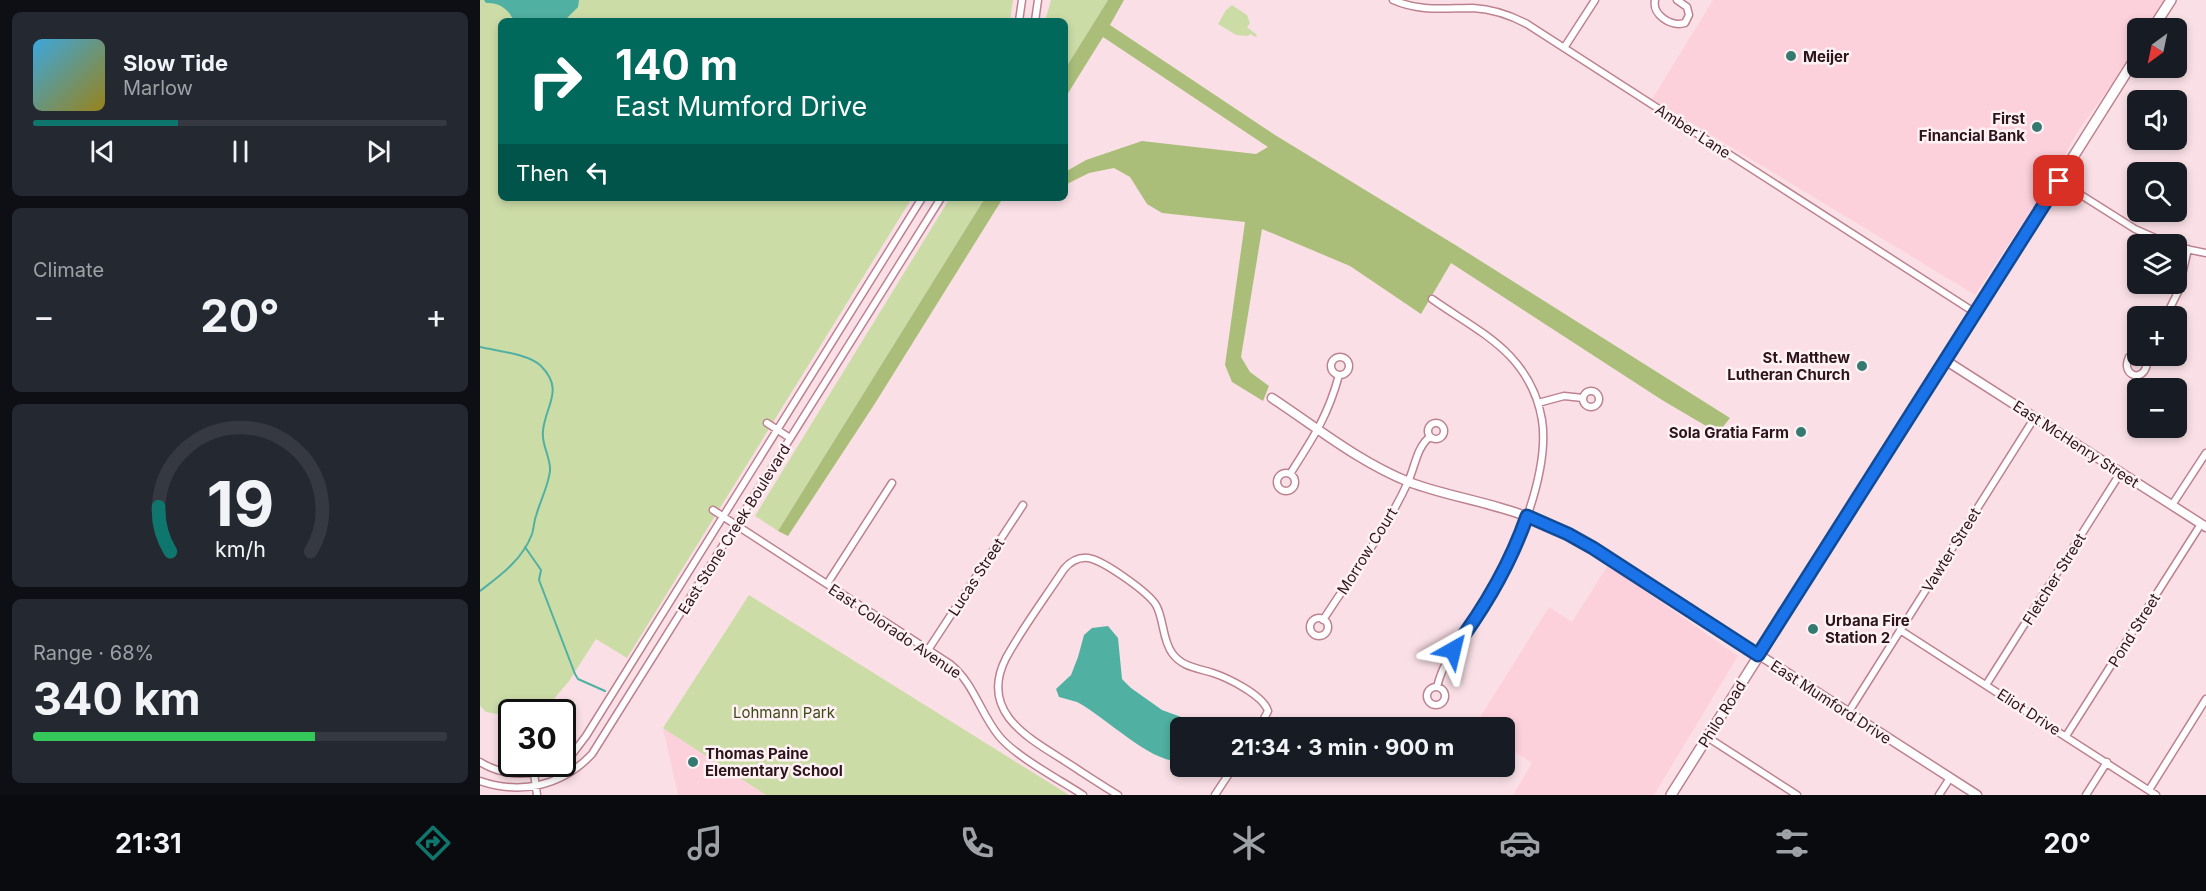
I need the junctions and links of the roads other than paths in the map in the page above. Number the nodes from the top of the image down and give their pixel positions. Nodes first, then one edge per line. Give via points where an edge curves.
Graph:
1 (1022, 0) edge
2 (1038, 0) edge
3 (1393, 0) edge
4 (1595, 0) edge
5 (1655, 0) edge
6 (1677, 0) edge
7 (2171, 0) edge
8 (1019, 18) edge
9 (1035, 18) edge
10 (2159, 18) edge
11 (1564, 48) junction
12 (2127, 72) edge
13 (2059, 181) junction
14 (920, 201) edge
15 (939, 201) edge
16 (2146, 234) edge
17 (2188, 249) joint
18 (2206, 253) edge
19 (1432, 299) dead end
20 (2171, 306) edge
21 (1974, 312) junction
22 (1945, 360) junction
23 (2127, 362) edge
24 (2147, 366) edge
25 (1339, 375) dead end
26 (1272, 398) dead end
27 (1583, 398) dead end
28 (1538, 403) junction
29 (2035, 417) junction
30 (766, 423) dead end
31 (777, 429) junction
32 (1319, 429) junction
33 (1430, 436) dead end
34 (790, 438) junction
35 (2206, 453) edge
36 (2121, 472) junction
37 (1290, 474) dead end
38 (1408, 482) junction
39 (892, 483) dead end
40 (1023, 505) dead end
41 (2172, 505) junction
42 (713, 510) dead end
43 (1527, 516) junction
44 (723, 517) junction
45 (736, 525) junction
46 (2204, 526) edge
47 (826, 584) junction
48 (1323, 620) dead end
49 (1900, 630) junction
50 (928, 650) junction
51 (1758, 655) junction
52 (1986, 685) junction
53 (1437, 687) dead end
54 (2206, 699) edge
55 (604, 705) junction
56 (618, 713) junction
57 (1848, 713) junction
58 (1265, 717) edge
59 (2066, 736) junction
60 (1707, 737) junction
61 (576, 749) edge
62 (480, 762) edge
63 (2107, 762) junction
64 (498, 770) edge
65 (1227, 777) edge
66 (1950, 778) junction
67 (480, 781) edge
68 (2149, 790) junction
69 (536, 791) edge
70 (1083, 795) edge
71 (1118, 795) edge
72 (1215, 795) edge
73 (1671, 795) edge
74 (1797, 795) edge
75 (1940, 795) edge
76 (1977, 795) edge
77 (2086, 795) edge
78 (2156, 795) edge

1 - 8 street
2 - 9 street
3 - 11 street, Amber Lane via 1429,9 1474,8 1502,14 1527,24
4 - 11 street
5 - 6 street via 1658,14 1680,25 1689,15 1687,7
7 - 10 main road
11 - 21 street, Amber Lane
12 - 13 main road, Philo Road
13 - 16 street
13 - 21 main road, Philo Road
14 - 31 street, East Stone Creek Boulevard
15 - 34 street, East Stone Creek Boulevard
17 - 18 street
17 - 20 street
19 - 28 street via 1510,356
21 - 22 main road, Philo Road
22 - 29 street, East McHenry Street
22 - 51 main road, Philo Road
23 - 24 street via 2133,375 2140,375
25 - 32 street
26 - 32 street, East Mumford Drive
27 - 28 street via 1564,396
28 - 43 street via 1542,445
29 - 36 street, East McHenry Street
29 - 49 street, Vawter Street
30 - 31 street
31 - 34 street
31 - 44 street, East Stone Creek Boulevard
32 - 37 street
32 - 38 street, East Mumford Drive
33 - 38 street, Morrow Court
34 - 45 street, East Stone Creek Boulevard
35 - 41 street
36 - 41 street, East McHenry Street
36 - 52 street, Fletcher Street
38 - 43 street, East Mumford Drive
38 - 48 street, Morrow Court
39 - 47 street
40 - 50 street, Lucas Street
41 - 46 street, East McHenry Street
42 - 44 street, East Colorado Avenue
43 - 51 street, East Mumford Drive via 1593,548
43 - 53 street via 1496,587 1447,658
44 - 45 street, East Colorado Avenue
44 - 55 street, East Stone Creek Boulevard
45 - 47 street, East Colorado Avenue
45 - 56 street, East Stone Creek Boulevard
46 - 59 street, Pond Street
47 - 50 street, East Colorado Avenue
49 - 52 street, Eliot Drive
49 - 57 street, Vawter Street
50 - 70 street, East Colorado Avenue via 961,673 992,727 1008,746
51 - 57 street, East Mumford Drive
51 - 60 main road, Philo Road
52 - 59 street, Eliot Drive
54 - 68 street
55 - 56 street
55 - 61 street, East Stone Creek Boulevard
56 - 69 street, East Stone Creek Boulevard via 581,765
57 - 66 street, East Mumford Drive
58 - 71 street via 1268,711 1263,701 1224,677 1186,665 1175,656 1157,607 1144,591 1096,560 1078,559 1064,569 1006,658 999,693 1004,711 1018,730
59 - 63 street, Eliot Drive
60 - 73 main road, Philo Road
60 - 74 street
62 - 64 street, East Stone Creek Boulevard
63 - 68 street, Eliot Drive
63 - 77 street
65 - 72 street
66 - 75 street
66 - 76 street, East Mumford Drive
67 - 69 street, East Stone Creek Boulevard
68 - 78 street, Eliot Drive

